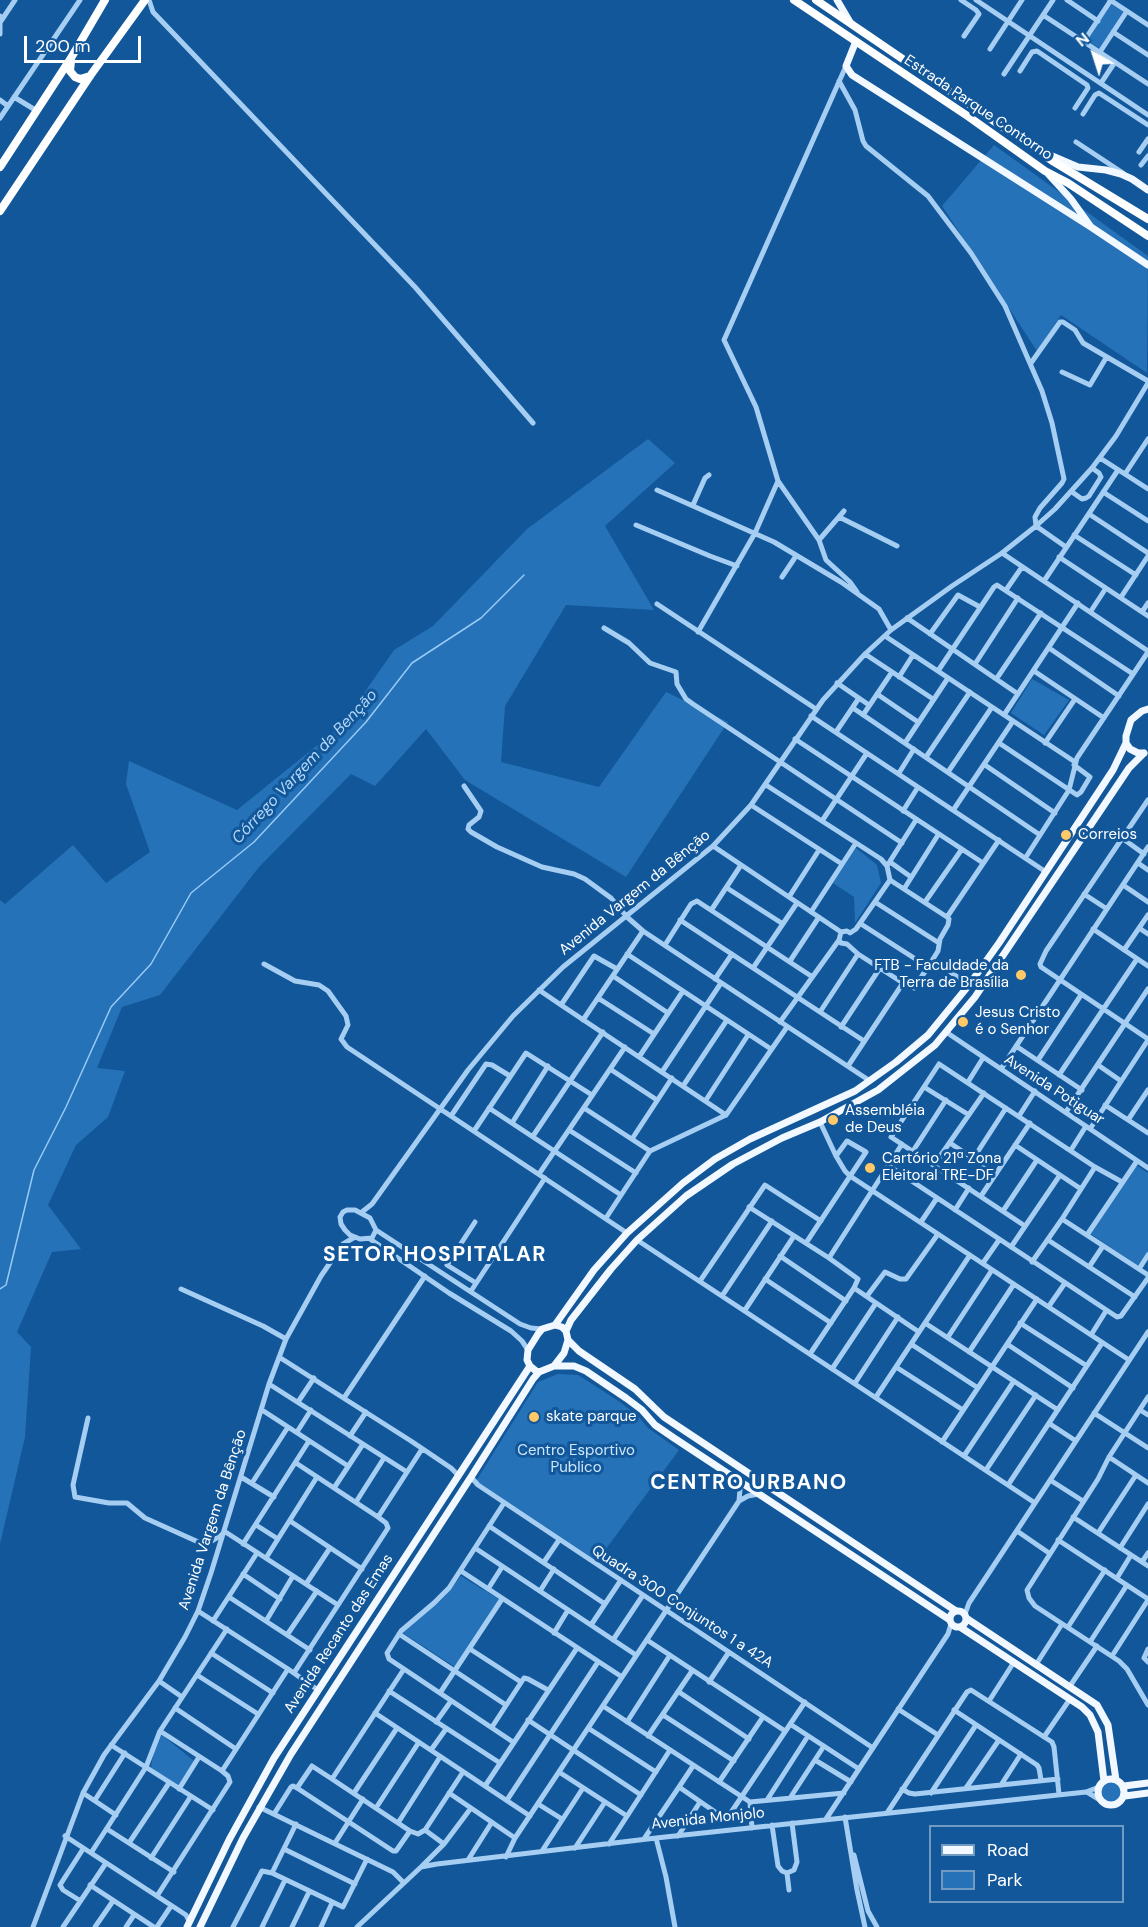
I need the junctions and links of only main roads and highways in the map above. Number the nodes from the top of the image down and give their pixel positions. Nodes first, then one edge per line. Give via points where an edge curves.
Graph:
1 (105, 0) edge
2 (147, 0) edge
3 (794, 0) edge
4 (816, 0) edge
5 (837, 0) edge
6 (851, 24) junction
7 (856, 41) junction
8 (71, 58) junction
9 (90, 76) junction
10 (975, 108) junction
11 (969, 117) junction
12 (1032, 147) junction
13 (0, 167) edge
14 (1045, 171) junction
15 (1148, 189) edge
16 (0, 211) edge
17 (1148, 219) edge
18 (1091, 227) junction
19 (1148, 236) edge
20 (1148, 265) edge
21 (1147, 708) edge
22 (1126, 743) junction
23 (1146, 752) edge
24 (1033, 892) junction
25 (1043, 898) junction
26 (1025, 903) junction
27 (1035, 909) junction
28 (971, 982) junction
29 (981, 989) junction
30 (928, 1035) junction
31 (935, 1045) junction
32 (804, 1115) junction
33 (780, 1126) junction
34 (808, 1127) junction
35 (782, 1138) junction
36 (721, 1156) junction
37 (727, 1168) junction
38 (701, 1169) junction
39 (707, 1181) junction
40 (601, 1262) junction
41 (611, 1269) junction
42 (594, 1270) junction
43 (601, 1281) junction
44 (555, 1325) junction
45 (566, 1331) junction
46 (568, 1340) junction
47 (530, 1366) junction
48 (554, 1366) junction
49 (539, 1372) junction
50 (742, 1470) junction
51 (738, 1480) junction
52 (765, 1485) junction
53 (448, 1490) junction
54 (460, 1494) junction
55 (759, 1494) junction
56 (444, 1497) junction
57 (453, 1504) junction
58 (436, 1508) junction
59 (445, 1514) junction
60 (962, 1613) junction
61 (955, 1624) junction
62 (1012, 1648) junction
63 (1004, 1656) junction
64 (1086, 1696) junction
65 (1078, 1705) junction
66 (292, 1731) junction
67 (302, 1736) junction
68 (283, 1743) junction
69 (292, 1752) junction
70 (1116, 1779) junction
71 (1148, 1783) edge
72 (1101, 1784) junction
73 (1124, 1786) junction
74 (1148, 1793) edge
75 (1125, 1796) junction
76 (216, 1866) junction
77 (225, 1873) junction
78 (203, 1892) junction
79 (214, 1896) junction
80 (188, 1920) edge
81 (200, 1927) edge

1 - 8 highway
2 - 9 highway
3 - 7 highway, Estrada Parque Contorno
4 - 6 highway, Estrada Parque Contorno
5 - 6 main road
6 - 10 highway, Estrada Parque Contorno
7 - 11 highway, Estrada Parque Contorno
7 - 18 main road via 846,66 852,75
8 - 9 highway via 70,68 75,77
8 - 13 highway
9 - 16 highway
10 - 11 highway via 979,116
10 - 12 highway, Estrada Parque Contorno
11 - 14 highway, Estrada Parque Contorno
12 - 15 main road via 1071,165 1132,179
12 - 17 highway, Estrada Parque Contorno
14 - 18 main road
14 - 19 highway, Estrada Parque Contorno
18 - 20 main road
21 - 22 main road via 1131,720
22 - 23 main road via 1134,752
22 - 24 main road via 1118,762
23 - 25 main road via 1129,768
24 - 25 main road
24 - 26 main road
25 - 27 main road
26 - 27 main road via 1031,901
26 - 28 main road
27 - 29 main road
28 - 29 main road via 980,981
28 - 30 main road
29 - 31 main road
30 - 31 main road
30 - 32 main road via 855,1091
31 - 34 main road via 878,1090
32 - 33 main road
32 - 34 main road via 811,1120
33 - 35 main road via 776,1133
33 - 36 main road
34 - 35 main road
35 - 37 main road
36 - 37 main road via 718,1164
36 - 38 main road
37 - 39 main road
38 - 39 main road via 708,1173
38 - 40 main road via 627,1233
39 - 41 main road via 637,1240
40 - 41 main road
40 - 42 main road
41 - 43 main road
42 - 43 main road via 599,1272
42 - 44 main road
43 - 45 main road
44 - 45 main road
44 - 47 main road via 542,1329 533,1339 528,1350
45 - 46 main road
46 - 48 main road
46 - 50 main road via 579,1352 635,1389 664,1417
47 - 49 main road
47 - 53 main road, Avenida Recanto das Emas
48 - 49 main road
48 - 51 main road via 574,1366 586,1371 642,1410 655,1425
49 - 54 main road, Avenida Recanto das Emas
50 - 51 main road
50 - 52 main road
51 - 55 main road
52 - 55 main road
52 - 60 main road
53 - 54 main road
53 - 56 main road, Avenida Recanto das Emas
54 - 57 main road, Avenida Recanto das Emas
55 - 61 main road
56 - 57 main road via 444,1504
56 - 58 main road, Avenida Recanto das Emas
57 - 59 main road, Avenida Recanto das Emas
58 - 59 main road via 444,1509
58 - 66 main road, Avenida Recanto das Emas
59 - 67 main road, Avenida Recanto das Emas
60 - 61 main road via 965,1623
60 - 61 main road via 951,1614
60 - 62 main road
61 - 63 main road
62 - 63 main road
62 - 64 main road
63 - 65 main road
64 - 65 main road
64 - 70 main road via 1101,1710 1108,1725
65 - 72 main road via 1090,1715 1098,1732
66 - 67 main road via 296,1739
66 - 68 main road, Avenida Recanto das Emas
67 - 69 main road, Avenida Recanto das Emas
68 - 69 main road via 292,1744
68 - 76 main road, Avenida Recanto das Emas
69 - 77 main road, Avenida Recanto das Emas
70 - 72 main road
70 - 73 main road
71 - 73 main road
72 - 75 main road via 1098,1796 1106,1804 1114,1806
73 - 75 main road
74 - 75 main road
76 - 77 main road
76 - 78 main road, Avenida Recanto das Emas
77 - 79 main road, Avenida Recanto das Emas
78 - 79 main road
78 - 80 main road, Avenida Recanto das Emas
79 - 81 main road, Avenida Recanto das Emas

